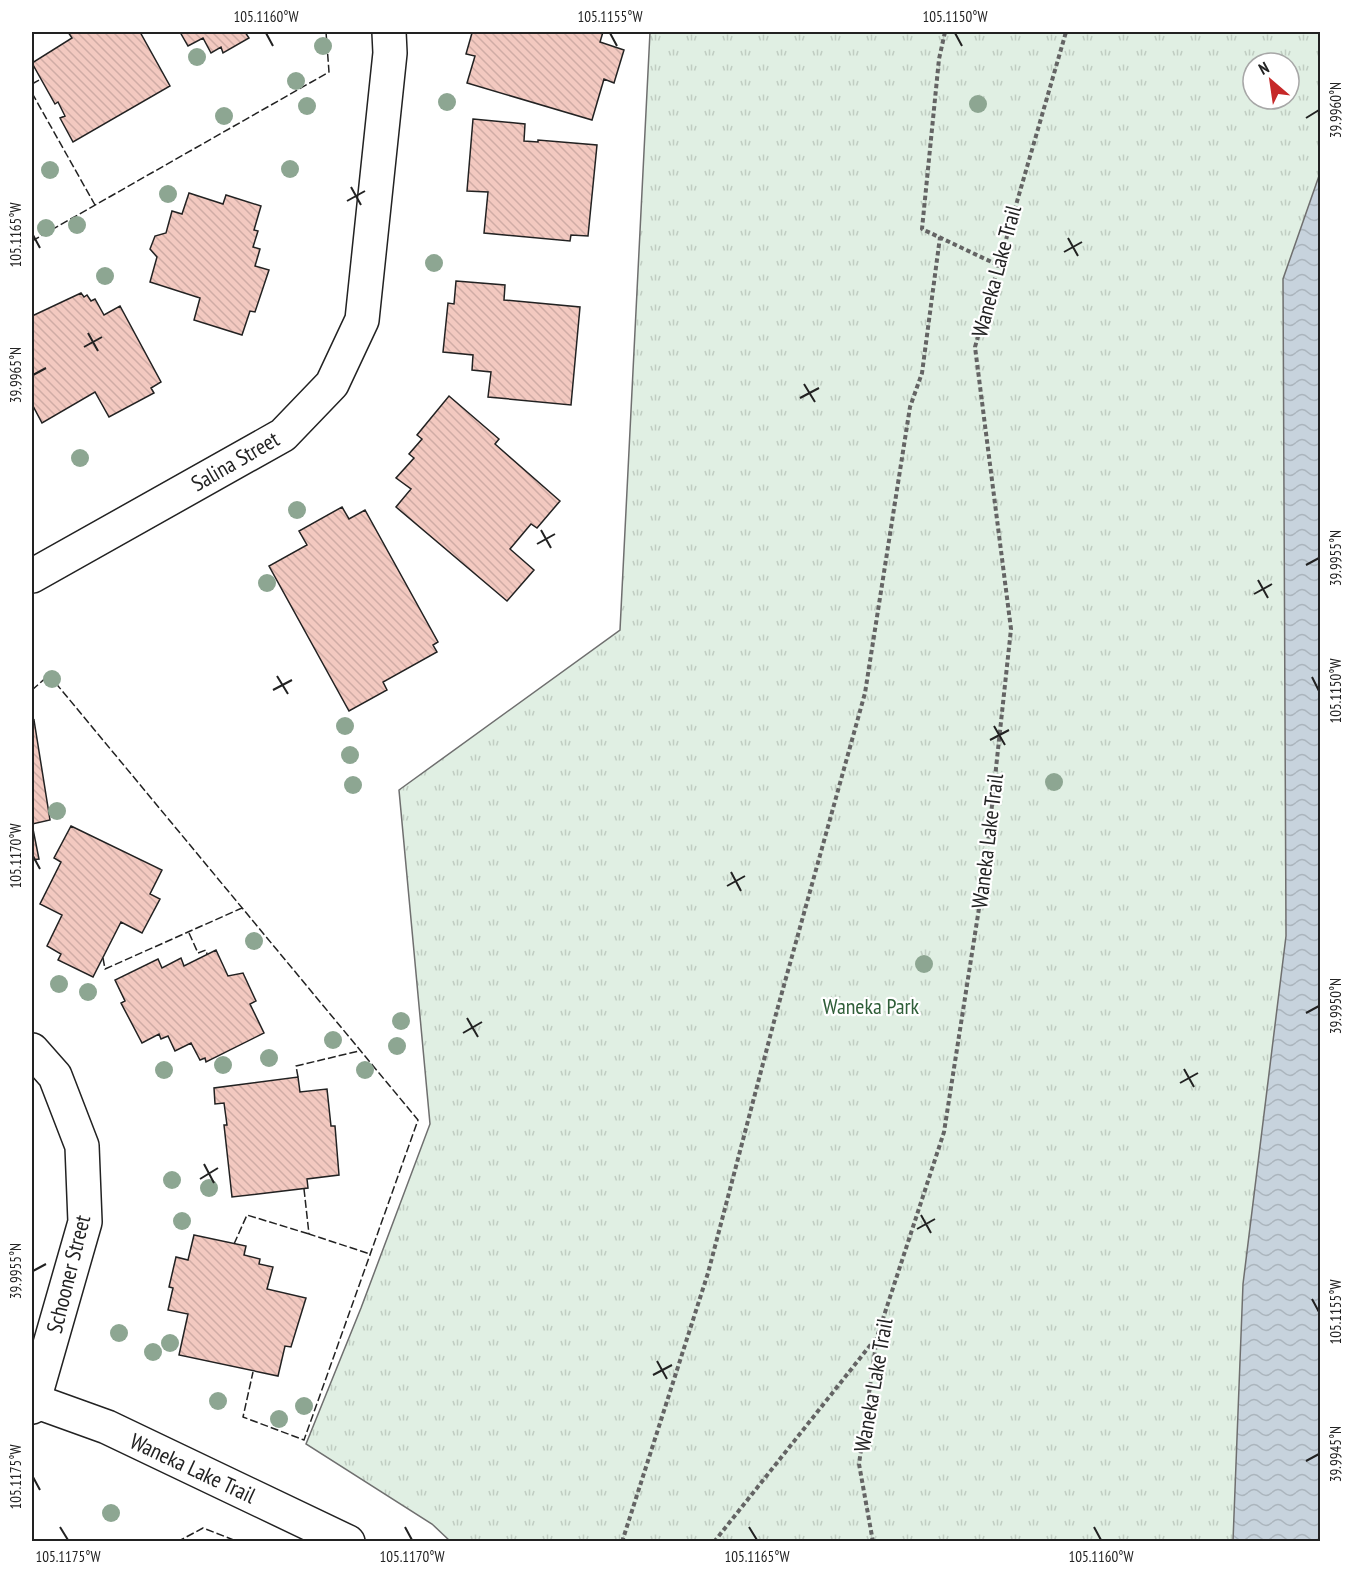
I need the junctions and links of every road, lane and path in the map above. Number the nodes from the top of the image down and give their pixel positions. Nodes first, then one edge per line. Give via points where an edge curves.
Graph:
1 (389, 32) edge
2 (945, 32) edge
3 (1059, 32) edge
4 (1066, 32) edge
5 (1064, 38) junction
6 (940, 237) junction
7 (998, 265) junction
8 (32, 576) edge
9 (32, 1050) edge
10 (877, 1337) junction
11 (32, 1403) edge
12 (348, 1542) edge
13 (622, 1542) edge
14 (714, 1542) edge
15 (873, 1542) edge

1 - 8 street, Salina Street via 362,320 332,384 283,435
2 - 6 path via 922,229
3 - 5 path
4 - 5 path, Waneka Lake Trail
5 - 7 path, Waneka Lake Trail
6 - 7 path
6 - 13 path via 922,373 910,407 865,693 708,1273
7 - 10 path, Waneka Lake Trail via 975,346 1011,630 985,870 944,1132
9 - 11 street, Schooner Street via 55,1076 82,1146 85,1222
10 - 14 path
10 - 15 path, Waneka Lake Trail via 859,1464
11 - 12 street, Waneka Lake Trail via 106,1427

